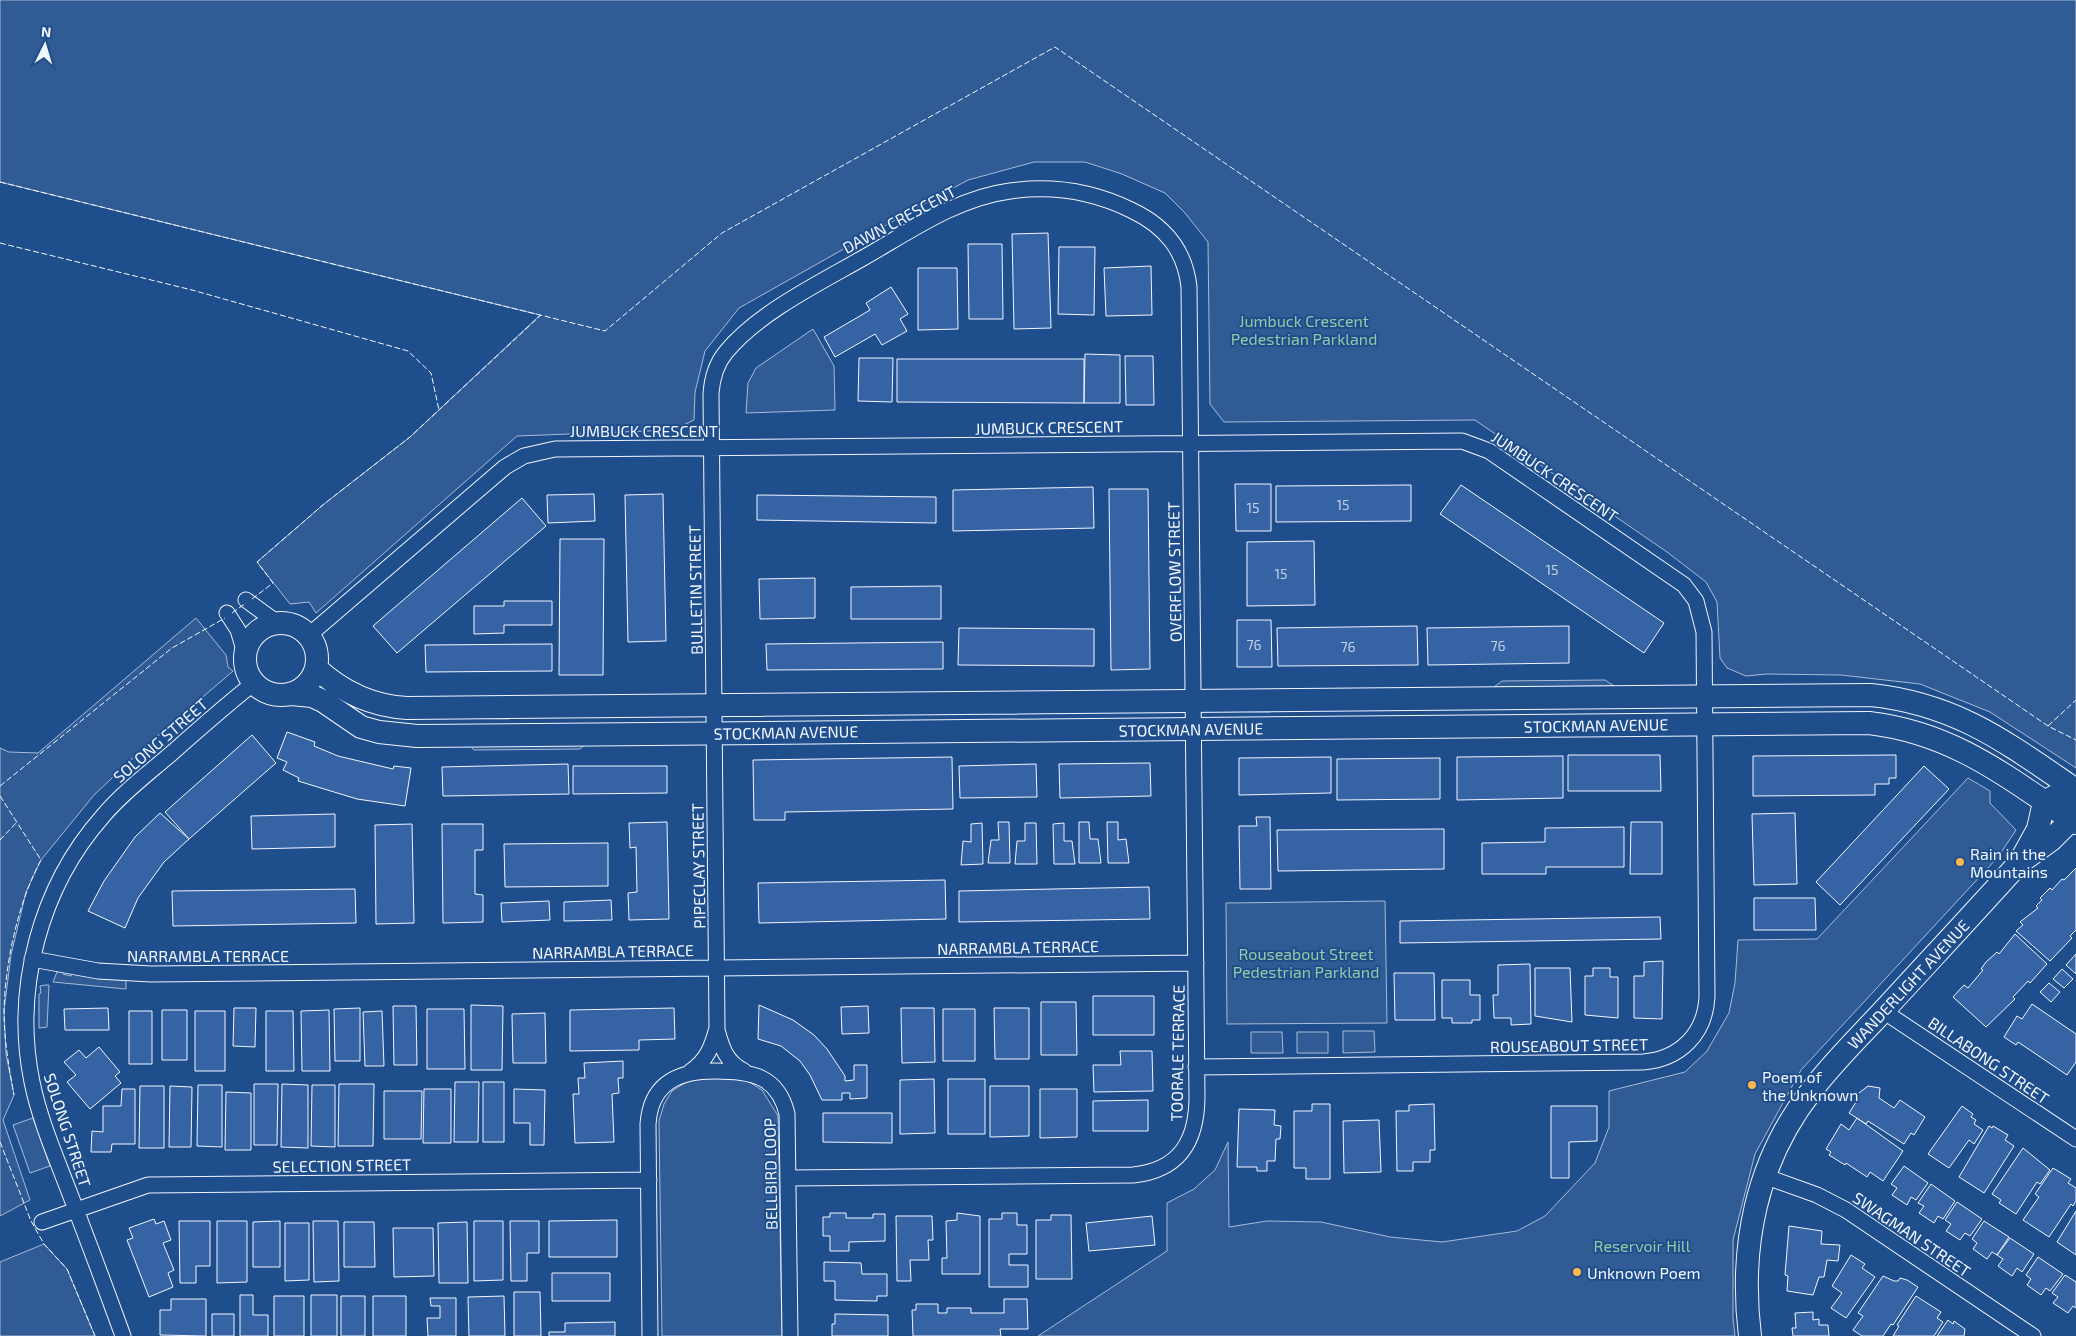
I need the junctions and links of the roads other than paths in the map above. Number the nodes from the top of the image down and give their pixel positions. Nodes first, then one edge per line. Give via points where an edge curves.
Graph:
1 (1191, 443) junction
2 (712, 447) junction
3 (246, 600) dead end
4 (226, 612) dead end
5 (279, 624) junction
6 (308, 636) junction
7 (245, 653) junction
8 (316, 668) junction
9 (254, 683) junction
10 (291, 694) junction
11 (1193, 700) junction
12 (714, 705) junction
13 (1705, 709) junction
14 (1193, 728) junction
15 (714, 733) junction
16 (2075, 789) edge
17 (2044, 802) junction
18 (2074, 821) edge
19 (2019, 863) junction
20 (32, 959) junction
21 (1196, 963) junction
22 (716, 968) junction
23 (1883, 1011) junction
24 (717, 1028) junction
25 (1196, 1067) junction
26 (744, 1071) junction
27 (690, 1072) junction
28 (2076, 1139) edge
29 (1764, 1176) junction
30 (788, 1178) junction
31 (649, 1180) junction
32 (76, 1209) junction
33 (42, 1222) dead end
34 (123, 1336) edge
35 (650, 1336) edge
36 (790, 1336) edge
37 (1750, 1336) edge
38 (2033, 1336) edge

1 - 2 street, JUMBUCK CRESCENT
1 - 2 street, DAWN CRESCENT via 1189,287 1180,251 1160,227 1121,205 1085,194 1047,189 1009,191 954,207 798,296 754,327 725,353 714,372
1 - 11 street, OVERFLOW STREET
1 - 13 street, JUMBUCK CRESCENT via 1452,440 1480,446 1676,579 1691,593 1703,621
2 - 6 street, JUMBUCK CRESCENT via 555,448 524,456 505,467
2 - 12 street, BULLETIN STREET
3 - 5 street
4 - 7 street via 238,630
5 - 6 street via 296,627
5 - 7 street via 254,634
6 - 8 street via 316,649
7 - 9 street via 246,669
8 - 10 street via 311,680
8 - 12 street, STOCKMAN AVENUE via 351,694 392,707
9 - 10 street via 271,694
9 - 20 street, SOLONG STREET via 135,784 98,822 75,853 53,893
10 - 15 street, STOCKMAN AVENUE via 312,696 323,701 361,728 398,735
11 - 12 street, STOCKMAN AVENUE
11 - 13 street, STOCKMAN AVENUE
11 - 14 street, TOORALE TERRACE
12 - 15 street, BULLETIN STREET
13 - 14 street, STOCKMAN AVENUE
13 - 16 street, STOCKMAN AVENUE via 1848,694 1895,697 1918,702 1983,728
13 - 17 street, STOCKMAN AVENUE via 1869,723 1911,730 1969,753
13 - 25 street, ROUSEABOUT STREET via 1707,1007 1701,1026 1681,1050 1663,1059 1643,1062
14 - 15 street, STOCKMAN AVENUE
14 - 21 street, TOORALE TERRACE
15 - 22 street, PIPECLAY STREET
16 - 17 street
16 - 18 street
17 - 18 street, STOCKMAN AVENUE
17 - 19 street, WANDERLIGHT AVENUE via 2038,829
18 - 19 street, WANDERLIGHT AVENUE
19 - 23 street, WANDERLIGHT AVENUE
20 - 22 street, NARRAMBLA TERRACE via 98,971 151,974
20 - 32 street, SOLONG STREET via 26,1008 32,1082
21 - 22 street, NARRAMBLA TERRACE
21 - 25 street, TOORALE TERRACE
22 - 24 street, PIPECLAY STREET
23 - 28 street, BILLABONG STREET
23 - 29 street, WANDERLIGHT AVENUE via 1829,1069 1798,1109
24 - 26 street, PIPECLAY STREET via 724,1053 731,1064
24 - 27 street, PIPECLAY STREET via 710,1052 701,1065
25 - 30 street, TOORALE TERRACE via 1197,1110 1193,1132 1182,1152 1155,1171 1133,1175
26 - 27 street, BELLBIRD LOOP
26 - 30 street, BELLBIRD LOOP via 766,1080 782,1099 788,1122
27 - 31 street, BELLBIRD LOOP via 666,1084 651,1106 648,1124
29 - 37 street, WANDERLIGHT AVENUE via 1747,1246 1746,1294
29 - 38 street, SWAGMAN STREET via 1825,1198 1846,1210
30 - 36 street, BELLBIRD LOOP
31 - 32 street, SELECTION STREET via 156,1184 134,1188
31 - 35 street, BELLBIRD LOOP
32 - 33 street, SELECTION STREET
32 - 34 street, SOLONG STREET

